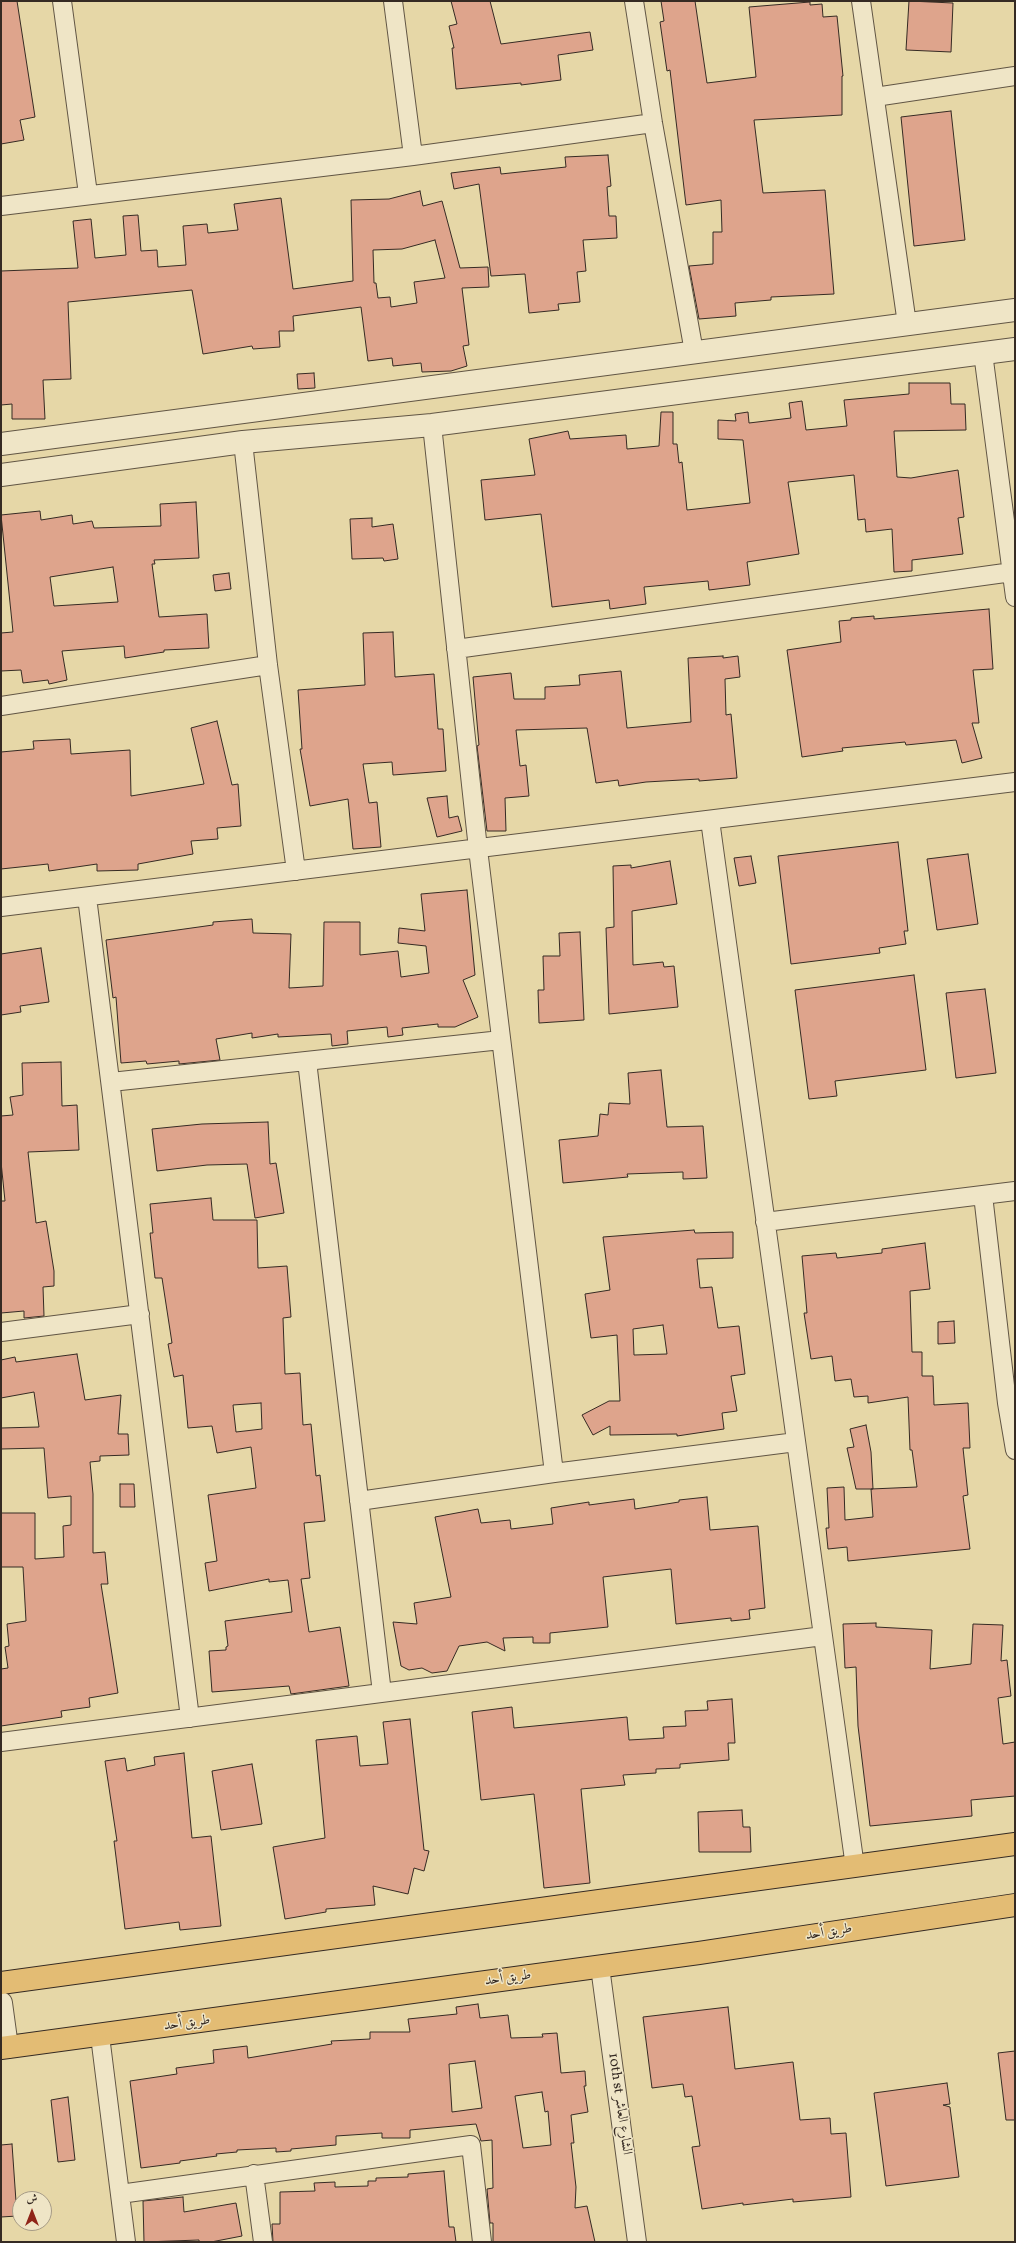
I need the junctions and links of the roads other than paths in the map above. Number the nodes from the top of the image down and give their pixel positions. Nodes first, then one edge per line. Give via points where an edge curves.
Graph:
1 (62, 1) edge
2 (393, 1) edge
3 (634, 1) edge
4 (861, 1) edge
5 (1015, 76) edge
6 (874, 97) junction
7 (653, 123) junction
8 (413, 156) junction
9 (88, 194) junction
10 (1, 206) edge
11 (1015, 310) edge
12 (907, 324) junction
13 (1015, 349) edge
14 (694, 352) junction
15 (983, 353) junction
16 (432, 425) junction
17 (243, 442) junction
18 (1, 444) edge
19 (1, 475) edge
20 (1012, 572) junction
21 (1015, 597) edge
22 (456, 649) junction
23 (268, 665) junction
24 (1, 706) edge
25 (1015, 782) edge
26 (710, 820) junction
27 (478, 849) junction
28 (296, 871) junction
29 (88, 897) junction
30 (1, 907) edge
31 (501, 1040) junction
32 (307, 1060) junction
33 (111, 1082) junction
34 (1015, 1191) edge
35 (983, 1195) junction
36 (765, 1222) junction
37 (140, 1314) junction
38 (1, 1332) edge
39 (1011, 1402) edge
40 (796, 1442) junction
41 (1015, 1450) edge
42 (554, 1473) junction
43 (359, 1501) junction
44 (823, 1636) junction
45 (382, 1693) junction
46 (190, 1718) junction
47 (1, 1742) edge
48 (1015, 1844) edge
49 (854, 1866) junction
50 (1015, 1905) edge
51 (600, 1966) junction
52 (1, 1983) edge
53 (1, 2003) edge
54 (100, 2036) junction
55 (4, 2047) edge
56 (254, 2174) junction
57 (120, 2194) junction
58 (126, 2242) edge
59 (263, 2242) edge
60 (482, 2242) edge
61 (637, 2242) edge

1 - 9 street
2 - 8 street
3 - 7 street
4 - 6 street
5 - 6 street
6 - 12 street
7 - 8 street
7 - 14 street
8 - 9 street
9 - 10 street
11 - 12 street
12 - 14 street
13 - 15 street
14 - 18 street
15 - 16 street
15 - 20 street
16 - 17 street
16 - 22 street
17 - 19 street
17 - 23 street
20 - 21 street
20 - 22 street
22 - 27 street
23 - 24 street
23 - 28 street
25 - 26 street
26 - 27 street
26 - 36 street
27 - 28 street
27 - 31 street
28 - 29 street
29 - 30 street
29 - 33 street
31 - 32 street
31 - 42 street
32 - 33 street
32 - 43 street
33 - 37 street
34 - 35 street
35 - 36 street
35 - 39 street
36 - 40 street
37 - 38 street
37 - 46 street
39 - 41 street
40 - 42 street
40 - 44 street
42 - 43 street
43 - 45 street
44 - 45 street
44 - 49 street
45 - 46 street
46 - 47 street
48 - 49 main road
49 - 52 main road
50 - 51 main road, طريق أحد
51 - 54 main road, طريق أحد
51 - 61 street, 10th st الشارع العاشر
53 - 55 street
54 - 55 main road, طريق أحد
54 - 57 street
56 - 57 street
56 - 59 street
56 - 60 street via 471,2145
57 - 58 street

